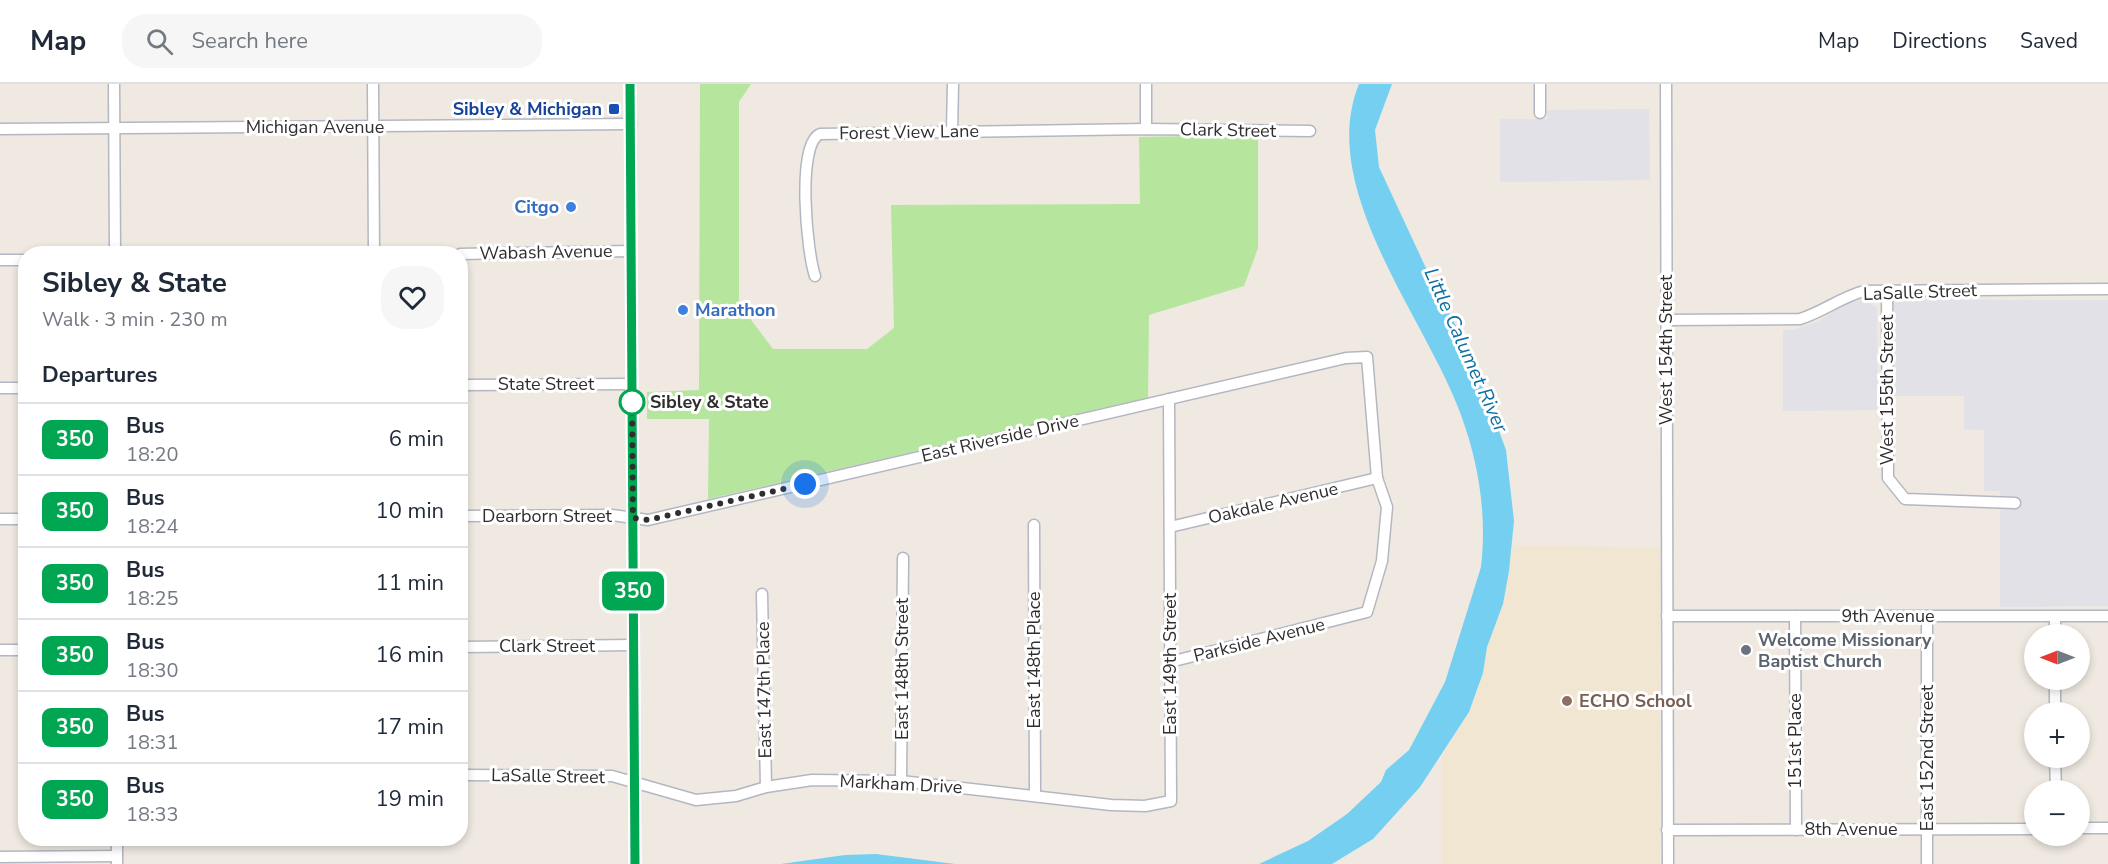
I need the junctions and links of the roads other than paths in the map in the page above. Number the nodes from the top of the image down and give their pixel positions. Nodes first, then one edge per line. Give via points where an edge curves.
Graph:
1 (114, 84) edge
2 (374, 84) edge
3 (630, 84) edge
4 (953, 84) edge
5 (1146, 84) edge
6 (1540, 84) edge
7 (1666, 84) edge
8 (1540, 112) dead end
9 (631, 124) junction
10 (374, 126) junction
11 (0, 129) edge
12 (114, 129) junction
13 (1146, 129) junction
14 (952, 131) junction
15 (1310, 131) dead end
16 (115, 246) edge
17 (374, 246) edge
18 (631, 251) junction
19 (468, 254) edge
20 (0, 260) edge
21 (18, 260) edge
22 (815, 276) dead end
23 (2108, 289) edge
24 (1887, 290) junction
25 (1666, 320) junction
26 (632, 384) junction
27 (468, 385) edge
28 (0, 388) edge
29 (18, 388) edge
30 (1169, 399) junction
31 (1377, 478) junction
32 (2015, 503) dead end
33 (468, 516) edge
34 (633, 518) junction
35 (0, 519) edge
36 (18, 519) edge
37 (1034, 525) dead end
38 (1170, 527) junction
39 (903, 558) dead end
40 (762, 594) dead end
41 (1667, 616) junction
42 (1795, 616) junction
43 (1927, 616) junction
44 (2108, 616) edge
45 (2055, 617) junction
46 (2055, 624) edge
47 (634, 645) junction
48 (468, 647) edge
49 (0, 650) edge
50 (18, 650) edge
51 (1170, 662) junction
52 (468, 775) edge
53 (901, 781) junction
54 (634, 783) junction
55 (766, 787) junction
56 (1035, 794) junction
57 (1171, 801) joint
58 (2090, 828) edge
59 (2108, 828) edge
60 (1927, 829) junction
61 (2024, 829) edge
62 (1667, 830) junction
63 (1796, 830) junction
64 (0, 856) edge
65 (117, 860) edge
66 (635, 864) edge
67 (1668, 864) edge
68 (1927, 864) edge

1 - 12 street
2 - 10 street
3 - 9 main road
4 - 14 street
5 - 13 street
6 - 8 street
7 - 25 street, West 154th Street
9 - 10 street, Michigan Avenue
9 - 18 main road
10 - 12 street, Michigan Avenue
10 - 17 street
11 - 12 street, Michigan Avenue
12 - 16 street
13 - 14 street, Forest View Lane
13 - 15 street, Clark Street
14 - 22 street, Forest View Lane via 828,132 814,136 808,153 807,235
18 - 19 street, Wabash Avenue
18 - 26 main road
20 - 21 street
23 - 24 street, LaSalle Street
24 - 25 street, LaSalle Street via 1847,296 1800,319
24 - 32 street, West 155th Street via 1888,478 1905,499
25 - 41 street, West 154th Street
26 - 27 street, State Street
26 - 34 main road
28 - 29 street
30 - 31 street, East Riverside Drive via 1346,358 1367,357
30 - 34 street, East Riverside Drive via 648,520
30 - 38 street, East 149th Street
31 - 38 street, Oakdale Avenue
31 - 51 street, Parkside Avenue via 1387,507 1382,561 1367,612
33 - 34 street, Dearborn Street
34 - 47 main road
35 - 36 street
37 - 56 street, East 148th Place
38 - 51 street, East 149th Street
39 - 53 street, East 148th Street
40 - 55 street, East 147th Place
41 - 42 street, 9th Avenue
41 - 62 street, West 154th Street
42 - 43 street, 9th Avenue
42 - 63 street, 151st Place
43 - 45 street, 9th Avenue
43 - 60 street, East 152nd Street
44 - 45 street, 9th Avenue
45 - 46 street
47 - 48 street, Clark Street
47 - 54 main road
49 - 50 street
51 - 57 street, East 149th Street
52 - 54 street, LaSalle Street via 612,776
53 - 55 street, Markham Drive via 812,780
53 - 56 street, Markham Drive
54 - 55 street, Markham Drive via 696,800 736,796
54 - 66 main road
56 - 57 street, Markham Drive via 1111,805 1145,806
58 - 59 street
60 - 61 street, 8th Avenue
60 - 63 street, 8th Avenue
60 - 68 street, East 152nd Street
62 - 63 street, 8th Avenue
62 - 67 street, West 154th Street
64 - 65 street

